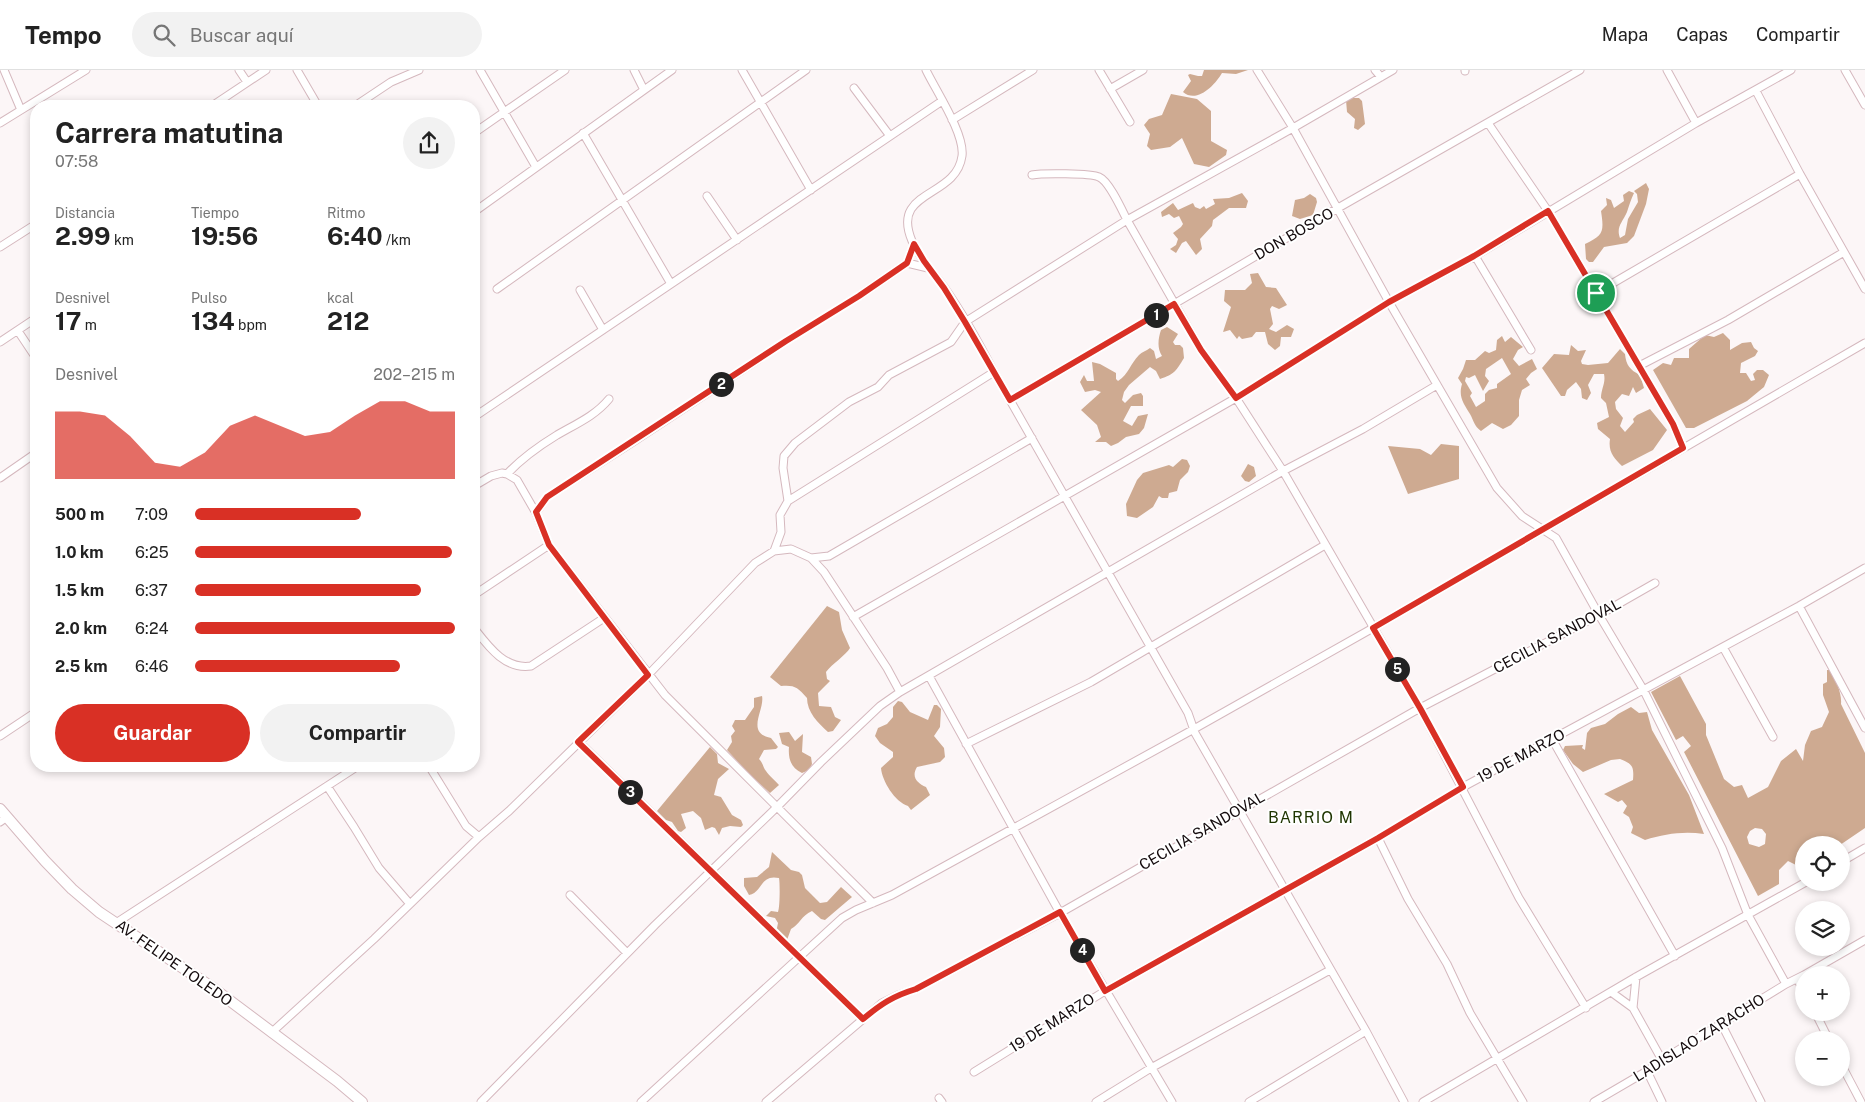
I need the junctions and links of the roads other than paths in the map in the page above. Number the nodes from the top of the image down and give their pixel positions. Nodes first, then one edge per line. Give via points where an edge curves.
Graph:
1 (4, 70) edge
2 (86, 70) edge
3 (239, 70) edge
4 (266, 70) edge
5 (297, 70) edge
6 (419, 70) edge
7 (480, 70) edge
8 (565, 70) edge
9 (634, 70) edge
10 (672, 70) edge
11 (742, 70) edge
12 (806, 70) edge
13 (926, 70) edge
14 (1032, 70) edge
15 (1100, 70) edge
16 (1143, 70) edge
17 (1257, 70) edge
18 (1375, 70) edge
19 (1393, 70) edge
20 (1580, 70) edge
21 (1667, 70) edge
22 (1790, 70) edge
23 (1845, 70) edge
24 (1381, 77) junction
25 (247, 82) junction
26 (854, 88) dead end
27 (1110, 89) junction
28 (644, 90) junction
29 (1756, 91) junction
30 (37, 100) edge
31 (221, 100) edge
32 (314, 100) edge
33 (364, 100) edge
34 (942, 101) junction
35 (760, 103) junction
36 (30, 104) edge
37 (1865, 105) edge
38 (21, 110) junction
39 (504, 112) junction
40 (952, 120) junction
41 (1130, 122) dead end
42 (0, 123) edge
43 (1488, 123) junction
44 (1696, 123) junction
45 (1293, 128) junction
46 (480, 129) edge
47 (583, 133) junction
48 (890, 136) junction
49 (536, 167) junction
50 (1800, 174) junction
51 (1032, 175) dead end
52 (811, 190) junction
53 (707, 196) dead end
54 (623, 200) junction
55 (480, 208) edge
56 (1338, 208) junction
57 (1548, 211) junction
58 (1127, 220) junction
59 (30, 228) edge
60 (736, 240) junction
61 (914, 244) junction
62 (0, 247) edge
63 (1844, 252) junction
64 (1474, 256) junction
65 (907, 263) junction
66 (928, 268) junction
67 (671, 284) junction
68 (497, 289) dead end
69 (1865, 289) edge
70 (580, 290) dead end
71 (1596, 293) junction
72 (1389, 302) junction
73 (1174, 304) junction
74 (30, 322) edge
75 (965, 322) junction
76 (18, 330) junction
77 (603, 330) junction
78 (0, 342) edge
79 (1865, 343) edge
80 (30, 349) edge
81 (1531, 350) dead end
82 (1639, 366) junction
83 (994, 372) junction
84 (1437, 386) junction
85 (1236, 398) junction
86 (609, 399) dead end
87 (1010, 400) junction
88 (480, 413) edge
89 (1032, 438) junction
90 (1683, 448) junction
91 (30, 458) edge
92 (1283, 472) junction
93 (508, 474) junction
94 (0, 478) edge
95 (480, 482) edge
96 (547, 497) junction
97 (1065, 497) junction
98 (529, 498) junction
99 (788, 501) junction
100 (536, 512) junction
101 (1543, 529) junction
102 (549, 545) junction
103 (1325, 545) junction
104 (774, 551) junction
105 (811, 558) junction
106 (1865, 568) edge
107 (1108, 573) junction
108 (1655, 582) dead end
109 (480, 591) edge
110 (1799, 606) junction
111 (1599, 615) junction
112 (853, 617) junction
113 (604, 618) junction
114 (1373, 628) junction
115 (480, 636) edge
116 (1723, 647) junction
117 (1151, 648) junction
118 (648, 675) junction
119 (929, 676) junction
120 (1642, 689) junction
121 (900, 692) junction
122 (1420, 708) junction
123 (30, 716) edge
124 (1865, 728) edge
125 (1194, 729) junction
126 (0, 736) edge
127 (1772, 738) dead end
128 (1552, 739) junction
129 (578, 742) junction
130 (966, 744) junction
131 (349, 772) edge
132 (433, 772) edge
133 (327, 786) junction
134 (1463, 787) junction
135 (777, 807) junction
136 (1238, 810) junction
137 (2, 816) edge
138 (1012, 829) junction
139 (479, 837) junction
140 (1378, 838) junction
141 (1865, 848) edge
142 (1850, 857) edge
143 (712, 871) junction
144 (1795, 888) edge
145 (1284, 891) junction
146 (570, 895) dead end
147 (873, 903) junction
148 (410, 904) junction
149 (1060, 912) junction
150 (1748, 915) junction
151 (116, 923) junction
152 (1865, 940) edge
153 (627, 953) junction
154 (1675, 956) junction
155 (799, 957) junction
156 (1820, 966) edge
157 (1330, 970) junction
158 (1636, 978) junction
159 (1795, 980) edge
160 (1786, 984) junction
161 (1105, 991) junction
162 (1611, 992) junction
163 (1586, 1008) junction
164 (1633, 1008) junction
165 (863, 1019) junction
166 (1722, 1024) junction
167 (1366, 1031) junction
168 (271, 1033) junction
169 (1498, 1058) junction
170 (1662, 1060) junction
171 (1151, 1068) junction
172 (974, 1072) dead end
173 (1647, 1072) junction
174 (1850, 1081) edge
175 (362, 1102) edge
176 (481, 1102) edge
177 (641, 1102) edge
178 (766, 1102) edge
179 (1096, 1102) edge
180 (1172, 1102) edge
181 (1249, 1102) edge
182 (1404, 1102) edge
183 (1423, 1102) edge
184 (1523, 1102) edge
185 (1594, 1102) edge
186 (1662, 1102) edge
187 (1761, 1102) edge
188 (1861, 1102) edge

1 - 38 street
2 - 30 street
3 - 25 street
4 - 25 street
5 - 32 street
6 - 33 street via 391,82
7 - 39 street
8 - 39 street
9 - 28 street
10 - 28 street
11 - 35 street
12 - 35 street
13 - 34 street
14 - 40 street
15 - 27 street
16 - 27 street
17 - 45 street
18 - 24 street
19 - 24 street
20 - 43 street, DON BOSCO
21 - 44 street
22 - 29 street
23 - 37 street
24 - 45 street
25 - 31 street
26 - 48 street
27 - 41 street
28 - 47 street
29 - 44 street
29 - 50 street
34 - 40 street
34 - 48 street
35 - 52 street
35 - 54 street
36 - 38 street
38 - 42 street
39 - 46 street
39 - 49 street
40 - 61 street via 962,156 950,178 910,208 907,220
43 - 56 street, DON BOSCO
43 - 57 street
44 - 57 street
45 - 56 street
45 - 58 street
47 - 49 street
47 - 54 street
48 - 52 street
49 - 55 street
50 - 63 street
50 - 71 street
51 - 58 street via 1099,177 1107,184
52 - 60 street
53 - 60 street
54 - 67 street
54 - 68 street
56 - 72 street
56 - 73 street, DON BOSCO
57 - 64 street
57 - 71 street
58 - 73 street
58 - 75 street
59 - 62 street
60 - 67 street
61 - 65 street
61 - 66 street
63 - 69 street
63 - 82 street via 1728,320
64 - 72 street
64 - 81 street
65 - 66 street
65 - 96 street
66 - 75 street
67 - 77 street
70 - 77 street
71 - 82 street
72 - 84 street
72 - 85 street
73 - 85 street via 1201,350
73 - 87 street, DON BOSCO
74 - 76 street
75 - 83 street
75 - 99 street via 951,342 889,375 878,387 849,402 795,444 784,456
76 - 78 street
76 - 80 street
77 - 88 street
79 - 90 street
82 - 90 street via 1673,424
83 - 87 street
83 - 99 street
84 - 92 street
84 - 101 street via 1497,488 1522,516
85 - 92 street
85 - 97 street
86 - 93 street via 600,410 539,446
87 - 89 street
89 - 97 street
89 - 105 street via 829,556
90 - 101 street
91 - 94 street
92 - 103 street
92 - 107 street
93 - 95 street via 491,476
93 - 98 street via 517,480
96 - 98 street
96 - 100 street
97 - 107 street
97 - 112 street
98 - 100 street
99 - 104 street via 780,515 781,532
100 - 102 street
101 - 111 street via 1556,538
101 - 114 street
102 - 109 street
102 - 113 street
103 - 114 street
103 - 117 street
104 - 105 street via 791,549
104 - 118 street via 754,563
105 - 112 street
106 - 110 street, 19 DE MARZO
107 - 117 street
107 - 119 street
108 - 111 street, CECILIA SANDOVAL
110 - 116 street, 19 DE MARZO
110 - 124 street
111 - 120 street
111 - 122 street, CECILIA SANDOVAL
112 - 121 street
113 - 115 street via 531,666 523,667 504,660
113 - 118 street
114 - 122 street
114 - 125 street
116 - 120 street, 19 DE MARZO
116 - 127 street
117 - 125 street
117 - 130 street via 1091,682
118 - 129 street
118 - 135 street
119 - 121 street
119 - 130 street
120 - 128 street, 19 DE MARZO
120 - 150 street via 1722,848
121 - 135 street via 866,719
122 - 134 street
122 - 136 street, CECILIA SANDOVAL
123 - 126 street
125 - 136 street
125 - 138 street
128 - 134 street, 19 DE MARZO
128 - 154 street
129 - 139 street
129 - 143 street
130 - 138 street
131 - 133 street
132 - 139 street via 466,826
133 - 148 street via 379,868
133 - 151 street
134 - 140 street, 19 DE MARZO
134 - 163 street via 1519,898
135 - 143 street
135 - 147 street
136 - 145 street
136 - 149 street, CECILIA SANDOVAL
137 - 151 main road, AV. FELIPE TOLEDO via 71,888
138 - 147 street
138 - 149 street
139 - 148 street
140 - 145 street, 19 DE MARZO
140 - 169 street via 1470,1013
141 - 142 street
143 - 153 street
143 - 155 street
144 - 150 street
145 - 157 street
145 - 161 street, 19 DE MARZO
146 - 153 street
147 - 155 street via 842,918
148 - 168 street
149 - 161 street
149 - 165 street, CECILIA SANDOVAL via 916,989 882,1003
150 - 154 street
150 - 160 street
151 - 168 main road, AV. FELIPE TOLEDO via 213,988
152 - 156 street, LADISLAO ZARACHO
153 - 176 street
154 - 158 street
155 - 165 street
155 - 177 street
157 - 167 street
157 - 171 street
158 - 162 street
158 - 164 street
159 - 160 street, LADISLAO ZARACHO
160 - 166 street, LADISLAO ZARACHO
161 - 171 street
161 - 172 street, 19 DE MARZO
162 - 163 street
162 - 164 street
163 - 169 street
164 - 170 street
165 - 178 street, CECILIA SANDOVAL
166 - 170 street, LADISLAO ZARACHO
166 - 187 street
167 - 181 street
167 - 182 street
168 - 175 main road, AV. FELIPE TOLEDO
169 - 183 street
169 - 184 street
170 - 173 street, LADISLAO ZARACHO
171 - 179 street
171 - 180 street
173 - 185 street, LADISLAO ZARACHO
173 - 186 street
174 - 188 street

